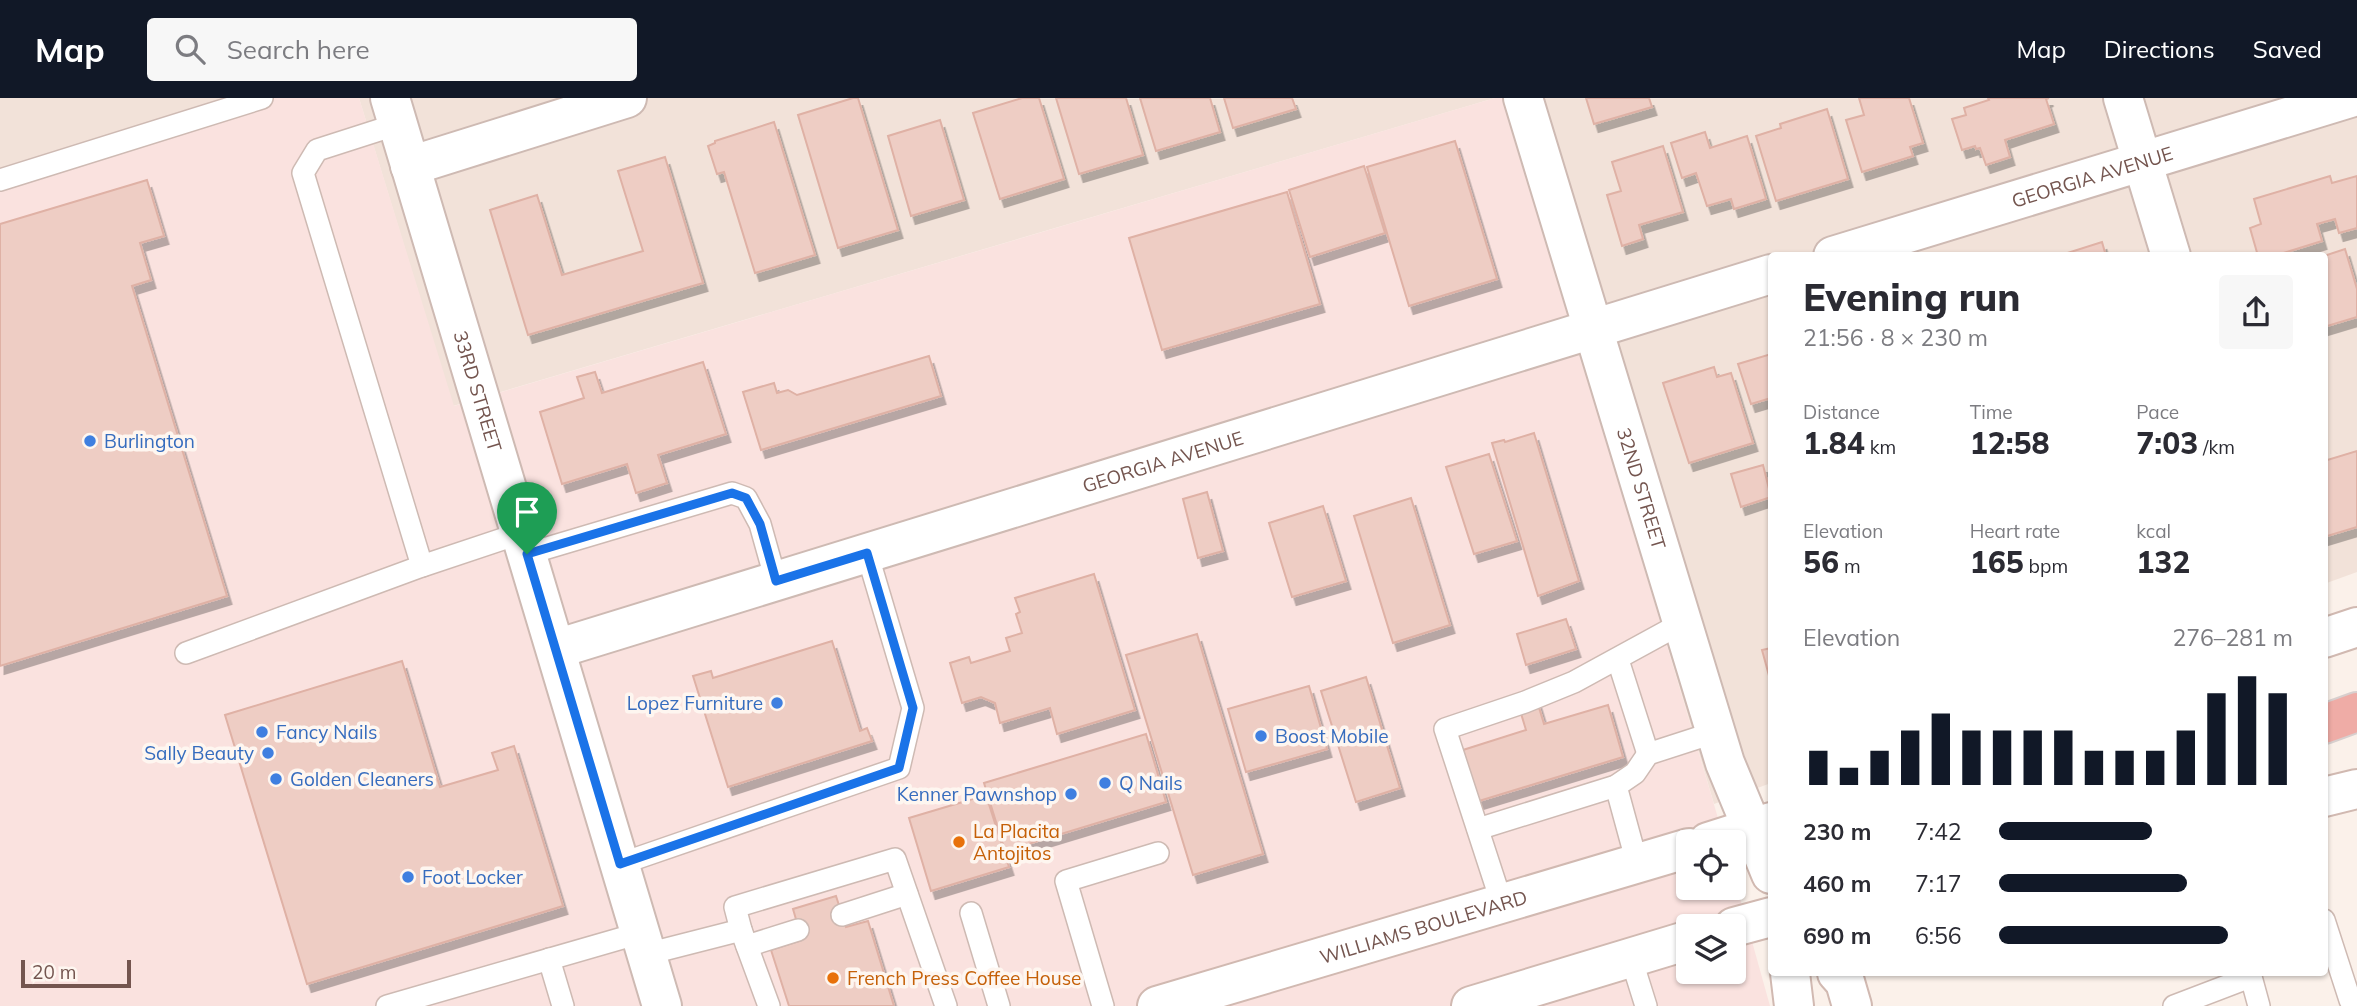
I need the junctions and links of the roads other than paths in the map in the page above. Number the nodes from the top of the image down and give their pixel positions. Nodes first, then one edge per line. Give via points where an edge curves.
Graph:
1 (262, 98) edge
2 (627, 98) edge
3 (1523, 98) edge
4 (2123, 98) edge
5 (2350, 98) edge
6 (394, 111) edge
7 (2142, 161) junction
8 (410, 166) junction
9 (0, 180) edge
10 (1846, 252) edge
11 (2170, 252) edge
12 (1768, 276) edge
13 (1593, 329) junction
14 (524, 544) junction
15 (867, 553) junction
16 (422, 566) junction
17 (776, 581) junction
18 (1682, 622) junction
19 (2357, 627) edge
20 (2328, 637) edge
21 (556, 649) junction
22 (186, 653) dead end
23 (1618, 660) junction
24 (2357, 712) edge
25 (2328, 723) edge
26 (1716, 732) junction
27 (1648, 754) junction
28 (1616, 786) junction
29 (2357, 789) edge
30 (2328, 796) edge
31 (1762, 825) edge
32 (1478, 829) junction
33 (1676, 852) edge
34 (1157, 853) dead end
35 (1768, 858) edge
36 (1637, 863) junction
37 (620, 864) junction
38 (907, 894) junction
39 (1502, 904) junction
40 (971, 913) dead end
41 (842, 915) dead end
42 (1768, 918) edge
43 (1746, 924) edge
44 (798, 930) dead end
45 (2328, 931) edge
46 (744, 938) junction
47 (643, 943) junction
48 (1676, 944) edge
49 (1631, 958) junction
50 (549, 959) junction
51 (1839, 976) edge
52 (2243, 976) edge
53 (2249, 976) edge
54 (1541, 996) edge
55 (2353, 1001) edge
56 (1484, 1004) edge
57 (387, 1006) edge
58 (563, 1006) edge
59 (662, 1006) edge
60 (769, 1006) edge
61 (946, 1006) edge
62 (999, 1006) edge
63 (1103, 1006) edge
64 (1157, 1006) edge
65 (1646, 1006) edge
66 (1852, 1006) edge
67 (2174, 1006) edge
68 (2259, 1006) edge

1 - 9 lane
2 - 8 street
3 - 13 street, 32ND STREET
4 - 7 street
5 - 7 street, GEORGIA AVENUE
6 - 8 street, 33RD STREET
6 - 16 lane via 317,150 303,173
7 - 10 street, GEORGIA AVENUE
7 - 11 street
8 - 14 street, 33RD STREET
12 - 13 street, GEORGIA AVENUE
13 - 15 street, GEORGIA AVENUE
13 - 18 street, 32ND STREET
14 - 16 lane
14 - 17 lane via 732,493 746,498 760,524
14 - 21 street, 33RD STREET
15 - 17 street, GEORGIA AVENUE
15 - 37 lane via 913,708 899,768
16 - 22 lane
17 - 21 street, GEORGIA AVENUE
18 - 23 lane
18 - 26 street, 32ND STREET
19 - 20 street
21 - 37 street, 33RD STREET
23 - 27 lane
23 - 32 lane via 1525,702 1445,729
24 - 25 highway
26 - 27 lane
26 - 31 street, 32ND STREET via 1725,763
27 - 28 lane via 1635,773
28 - 32 lane
28 - 36 lane
29 - 30 street
31 - 35 street, 32ND STREET
32 - 39 lane
33 - 36 street, WILLIAMS BOULEVARD
34 - 63 lane via 1066,881
36 - 39 street, WILLIAMS BOULEVARD
37 - 47 street, 33RD STREET
38 - 41 lane
38 - 46 lane via 895,859 735,907
38 - 61 lane
39 - 64 street, WILLIAMS BOULEVARD
40 - 62 lane
42 - 43 street
44 - 46 lane
45 - 55 lane
46 - 47 lane
46 - 60 lane
47 - 50 lane
47 - 59 street, 33RD STREET
48 - 49 street
49 - 54 street
49 - 65 lane
50 - 57 lane
50 - 58 lane
51 - 66 street
52 - 67 lane
53 - 68 lane
54 - 56 street

